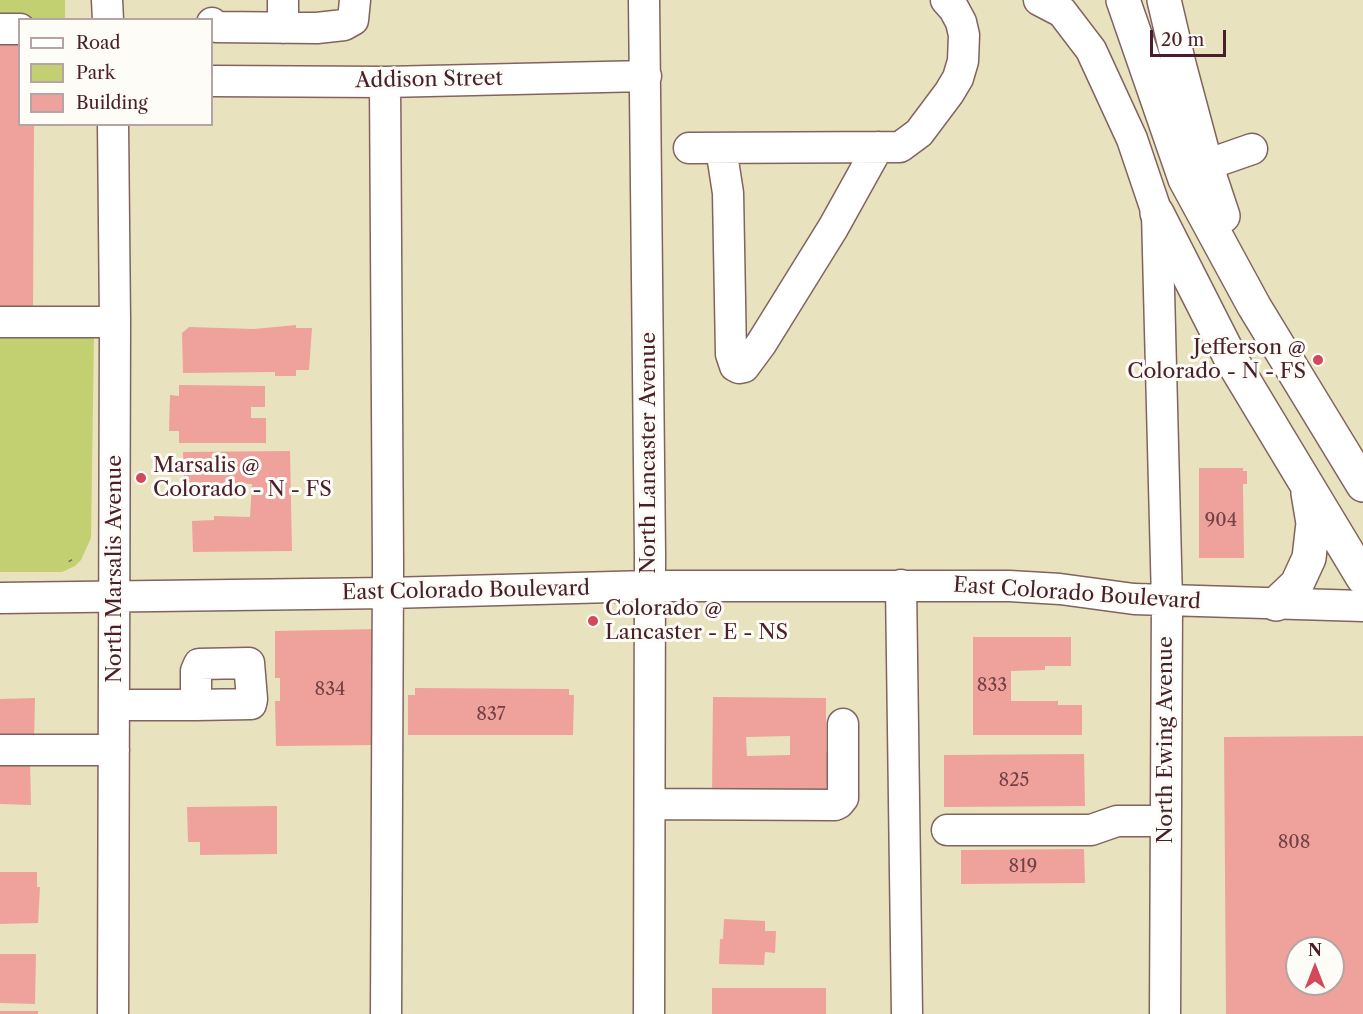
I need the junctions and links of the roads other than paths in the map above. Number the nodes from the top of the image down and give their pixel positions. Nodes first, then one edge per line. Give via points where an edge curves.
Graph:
1 (107, 0) edge
2 (117, 0) edge
3 (207, 0) edge
4 (356, 0) edge
5 (644, 0) edge
6 (946, 0) edge
7 (1123, 0) edge
8 (1164, 0) edge
9 (1059, 4) edge
10 (283, 14) edge
11 (108, 18) edge
12 (116, 18) edge
13 (210, 18) edge
14 (213, 23) edge
15 (0, 29) edge
16 (18, 29) edge
17 (646, 76) junction
18 (213, 81) edge
19 (385, 82) junction
20 (113, 126) edge
21 (878, 147) junction
22 (689, 148) dead end
23 (721, 148) junction
24 (1252, 148) dead end
25 (1196, 172) junction
26 (1157, 213) junction
27 (0, 322) edge
28 (115, 322) junction
29 (1307, 485) junction
30 (1363, 485) edge
31 (1363, 578) edge
32 (901, 585) junction
33 (650, 586) junction
34 (388, 593) junction
35 (0, 598) edge
36 (114, 598) junction
37 (1167, 601) junction
38 (1276, 604) junction
39 (1363, 606) edge
40 (114, 705) junction
41 (196, 705) dead end
42 (843, 724) dead end
43 (0, 750) edge
44 (114, 750) junction
45 (650, 804) junction
46 (1165, 822) junction
47 (947, 830) dead end
48 (113, 1014) edge
49 (386, 1014) edge
50 (649, 1014) edge
51 (907, 1014) edge
52 (1165, 1014) edge

1 - 11 street
2 - 12 street
3 - 13 street
4 - 10 street via 353,20 344,25 317,28
5 - 17 street, North Lancaster Avenue
6 - 21 street via 961,22 964,35 958,78 919,133 900,147
7 - 25 main road
8 - 25 main road via 1180,68
9 - 26 street, North Ewing Avenue via 1091,50 1132,139
10 - 14 street via 216,27
15 - 16 street
17 - 19 street, Addison Street
17 - 33 street, North Lancaster Avenue
18 - 19 street, Addison Street
19 - 34 street
20 - 28 street, North Marsalis Avenue
21 - 23 street
21 - 23 street via 761,344 744,367 739,368 732,354 728,194
22 - 23 street
24 - 25 street
25 - 26 street
25 - 30 main road via 1254,306
26 - 29 main road via 1231,358
26 - 37 street, North Ewing Avenue
27 - 28 street
28 - 36 street, North Marsalis Avenue
29 - 31 main road
29 - 38 main road via 1313,523 1309,558 1297,584
32 - 33 street, East Colorado Boulevard
32 - 37 street, East Colorado Boulevard via 1060,589
32 - 51 street
33 - 34 street, East Colorado Boulevard
33 - 45 street, North Lancaster Avenue
34 - 36 street, East Colorado Boulevard
34 - 49 street
35 - 36 street, East Colorado Boulevard
36 - 40 street, North Marsalis Avenue
37 - 38 street, East Colorado Boulevard
37 - 46 street, North Ewing Avenue
38 - 39 street, East Colorado Boulevard
40 - 41 street
40 - 44 street, North Marsalis Avenue
42 - 45 street via 843,798 839,803
43 - 44 street
44 - 48 street, North Marsalis Avenue
45 - 50 street, North Lancaster Avenue
46 - 47 street via 1117,821 1091,830
46 - 52 street, North Ewing Avenue

